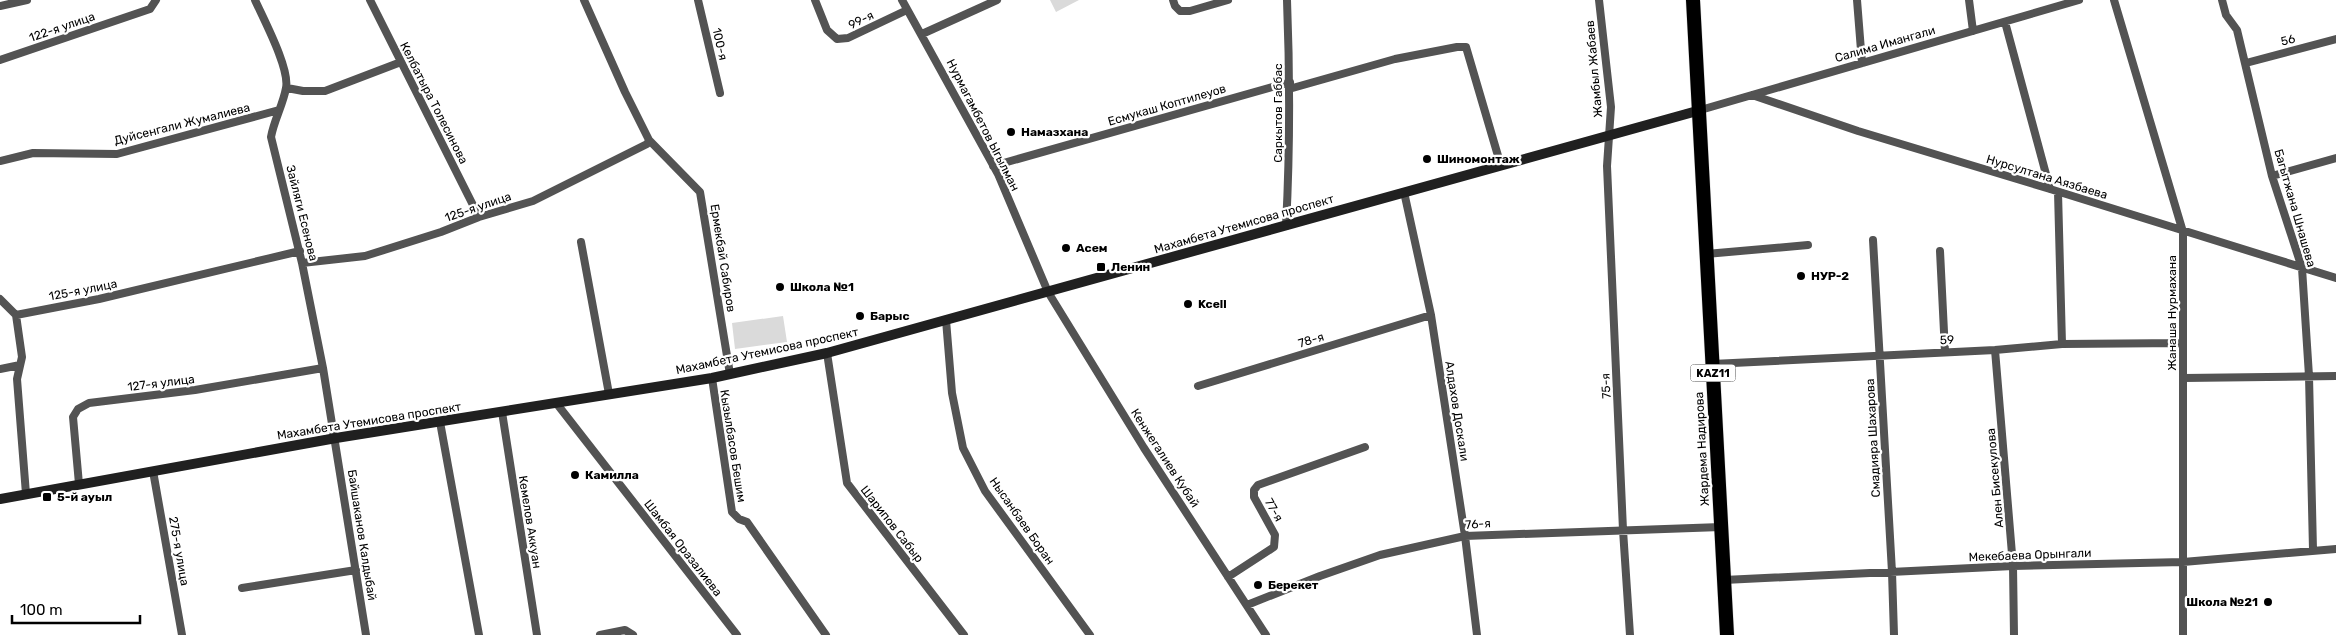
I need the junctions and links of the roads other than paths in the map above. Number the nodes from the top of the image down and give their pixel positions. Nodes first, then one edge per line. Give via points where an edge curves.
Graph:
1 (27, 0) edge
2 (156, 0) edge
3 (255, 0) edge
4 (370, 0) edge
5 (584, 0) edge
6 (698, 0) edge
7 (815, 0) edge
8 (902, 0) edge
9 (997, 0) edge
10 (1173, 0) edge
11 (1228, 0) edge
12 (1287, 0) edge
13 (1598, 0) edge
14 (1693, 0) edge
15 (1857, 0) edge
16 (1968, 0) edge
17 (2079, 0) edge
18 (2114, 0) edge
19 (2222, 0) edge
20 (0, 6) edge
21 (907, 10) junction
22 (2005, 22) junction
23 (1972, 31) junction
24 (922, 34) junction
25 (2336, 38) edge
26 (0, 60) edge
27 (401, 62) junction
28 (1862, 63) junction
29 (2246, 63) junction
30 (1290, 86) junction
31 (286, 88) junction
32 (720, 93) dead end
33 (1752, 95) junction
34 (279, 110) junction
35 (1697, 111) junction
36 (1610, 135) junction
37 (649, 140) junction
38 (2336, 158) edge
39 (0, 161) edge
40 (993, 166) junction
41 (1501, 166) junction
42 (2272, 176) junction
43 (2054, 190) junction
44 (1404, 192) junction
45 (479, 217) junction
46 (1286, 226) junction
47 (2183, 232) junction
48 (1873, 240) dead end
49 (581, 242) dead end
50 (1808, 245) dead end
51 (300, 251) junction
52 (1940, 251) dead end
53 (1706, 254) junction
54 (302, 263) junction
55 (2302, 268) junction
56 (2336, 278) edge
57 (1048, 292) junction
58 (0, 299) edge
59 (16, 315) junction
60 (1431, 315) junction
61 (946, 320) junction
62 (2183, 343) junction
63 (2062, 344) junction
64 (1996, 350) junction
65 (1945, 352) junction
66 (827, 353) junction
67 (1879, 355) junction
68 (20, 364) junction
69 (1712, 364) junction
70 (323, 368) junction
71 (0, 369) edge
72 (730, 374) junction
73 (2309, 376) junction
74 (2336, 376) edge
75 (712, 378) junction
76 (2184, 378) junction
77 (1198, 386) dead end
78 (609, 394) junction
79 (557, 404) junction
80 (502, 412) junction
81 (440, 422) junction
82 (336, 438) junction
83 (1365, 447) dead end
84 (153, 471) junction
85 (79, 484) junction
86 (26, 494) junction
87 (0, 499) edge
88 (1721, 527) junction
89 (1623, 530) junction
90 (1465, 536) junction
91 (2336, 549) edge
92 (2312, 550) junction
93 (2183, 562) junction
94 (2013, 566) junction
95 (356, 570) junction
96 (1892, 572) junction
97 (1228, 577) junction
98 (1724, 580) junction
99 (242, 588) dead end
100 (1247, 606) junction
101 (182, 635) edge
102 (366, 635) edge
103 (479, 635) edge
104 (537, 635) edge
105 (600, 635) edge
106 (633, 635) edge
107 (737, 635) edge
108 (826, 635) edge
109 (964, 635) edge
110 (1090, 635) edge
111 (1266, 635) edge
112 (1476, 635) edge
113 (1630, 635) edge
114 (1727, 635) edge
115 (1894, 635) edge
116 (2014, 635) edge
117 (2183, 635) edge

1 - 20 street
2 - 26 street, 122-я улица via 150,9
3 - 31 street, Зайляги Есенова via 287,74
4 - 27 street, Келбатыра Толесинова
5 - 37 street, Ермекбай Сабиров
6 - 32 street, 100-я
7 - 21 street, 99-я via 827,30 837,39 848,38
8 - 21 street, Нурмагамбетов Ыгылман
9 - 24 street
10 - 11 street via 1180,11
12 - 30 street, Саркытов Габбас
13 - 36 street, Жамбыл Жабаев via 1611,107
14 - 35 highway, KAZ11
15 - 28 street
16 - 23 street
17 - 22 street, Салима Имангали
18 - 47 street, Жанаша Нурмахана
19 - 29 street, Багытжана Шнашева via 2226,15 2237,30
21 - 24 street, Нурмагамбетов Ыгылман
22 - 23 street, Салима Имангали
22 - 43 street
23 - 28 street, Салима Имангали
24 - 40 street, Нурмагамбетов Ыгылман
25 - 29 street, 56
27 - 31 street via 325,91 304,92
27 - 45 street, Келбатыра Толесинова
28 - 33 street, Салима Имангали
29 - 42 street, Багытжана Шнашева
30 - 40 street, Есмукаш Коптилеуов
30 - 41 street, Есмукаш Коптилеуов via 1395,59 1466,48
30 - 46 street, Саркытов Габбас
31 - 34 street, Зайляги Есенова
33 - 35 street, Салима Имангали
33 - 43 street, Нурсултана Аязбаева via 1858,131
34 - 39 street, Дуйсенгали Жумалиева via 117,154 33,153
34 - 51 street, Зайляги Есенова via 273,123 272,137
35 - 36 street, Махамбета Утемисова проспект
35 - 53 highway, Жардема Надирова / KAZ11
36 - 41 street, Махамбета Утемисова проспект
36 - 89 street, 75-я via 1607,166
37 - 45 street, 125-я улица via 647,144 533,201
37 - 72 street, Ермекбай Сабиров via 700,192
38 - 42 street
40 - 57 street, Нурмагамбетов Ыгылман
41 - 44 street, Махамбета Утемисова проспект
42 - 55 street, Багытжана Шнашева
43 - 47 street, Нурсултана Аязбаева
43 - 63 street
44 - 46 street, Махамбета Утемисова проспект
44 - 60 street, Алдахов Доскали
45 - 54 street, 125-я улица via 365,256
46 - 57 street, Махамбета Утемисова проспект
47 - 55 street, Нурсултана Аязбаева
47 - 62 street, Жанаша Нурмахана
48 - 67 street, Смадияра Шахарова
49 - 78 street
50 - 53 street
51 - 54 street, Зайляги Есенова
51 - 59 street, 125-я улица via 99,300
52 - 65 street
53 - 69 highway, Жардема Надирова / KAZ11
54 - 70 street, Зайляги Есенова
55 - 56 street, Нурсултана Аязбаева
55 - 73 street, Багытжана Шнашева
57 - 61 street, Махамбета Утемисова проспект
57 - 97 street, Кенжегалиев Кубай
58 - 59 street
59 - 68 street via 22,357
60 - 77 street, 78-я
60 - 90 street, Алдахов Доскали
61 - 66 street, Махамбета Утемисова проспект
61 - 110 street, Нысанбаев Боран via 952,393 963,448 985,491
62 - 63 street, 59
62 - 76 street, Жанаша Нурмахана
63 - 64 street, 59
64 - 65 street, 59
64 - 94 street, Ален Бисекулова
65 - 67 street, 59
66 - 72 street, Махамбета Утемисова проспект
66 - 109 street, Шарипов Сабыр via 847,483
67 - 69 street, 59
67 - 96 street, Смадияра Шахарова
68 - 71 street
68 - 86 street via 17,379
69 - 88 highway, Жардема Надирова / KAZ11
70 - 82 street, Зайляги Есенова
70 - 85 street, 127-я улица via 195,390 89,403 78,409 73,417
72 - 75 street, Махамбета Утемисова проспект
73 - 74 street
73 - 76 street
73 - 92 street, Багытжана Шнашева
75 - 78 street, Махамбета Утемисова проспект
75 - 108 street, Кызылбасов Бешим via 732,512 747,522
76 - 93 street, Жанаша Нурмахана
78 - 79 street, Махамбета Утемисова проспект
79 - 80 street, Махамбета Утемисова проспект
79 - 107 street, Шамбая Оразалиева
80 - 81 street, Махамбета Утемисова проспект
80 - 104 street, Кемелов Аккуан
81 - 82 street, Махамбета Утемисова проспект
81 - 103 street
82 - 84 street, Махамбета Утемисова проспект
82 - 95 street, Байшаканов Калдыбай
83 - 97 street, 77-я via 1258,485 1254,497 1276,542 1274,547
84 - 85 street, Махамбета Утемисова проспект
84 - 101 street, 275-я улица
85 - 86 street, Махамбета Утемисова проспект
86 - 87 street, Махамбета Утемисова проспект
88 - 89 street, 76-я
88 - 98 highway, Жардема Надирова / KAZ11
89 - 90 street, 76-я
89 - 113 street, 75-я
90 - 100 street, 76-я via 1380,555
90 - 112 street, Алдахов Доскали
91 - 92 street, Мекебаева Орынгали
92 - 93 street, Мекебаева Орынгали
93 - 94 street, Мекебаева Орынгали
93 - 117 street, Жанаша Нурмахана
94 - 96 street, Мекебаева Орынгали
94 - 116 street, Ален Бисекулова
95 - 99 street
95 - 102 street, Байшаканов Калдыбай
96 - 98 street, Мекебаева Орынгали
96 - 115 street, Смадияра Шахарова
97 - 100 street, Кенжегалиев Кубай
98 - 114 highway, Жардема Надирова / KAZ11
100 - 111 street, Кенжегалиев Кубай
105 - 106 street via 626,630

